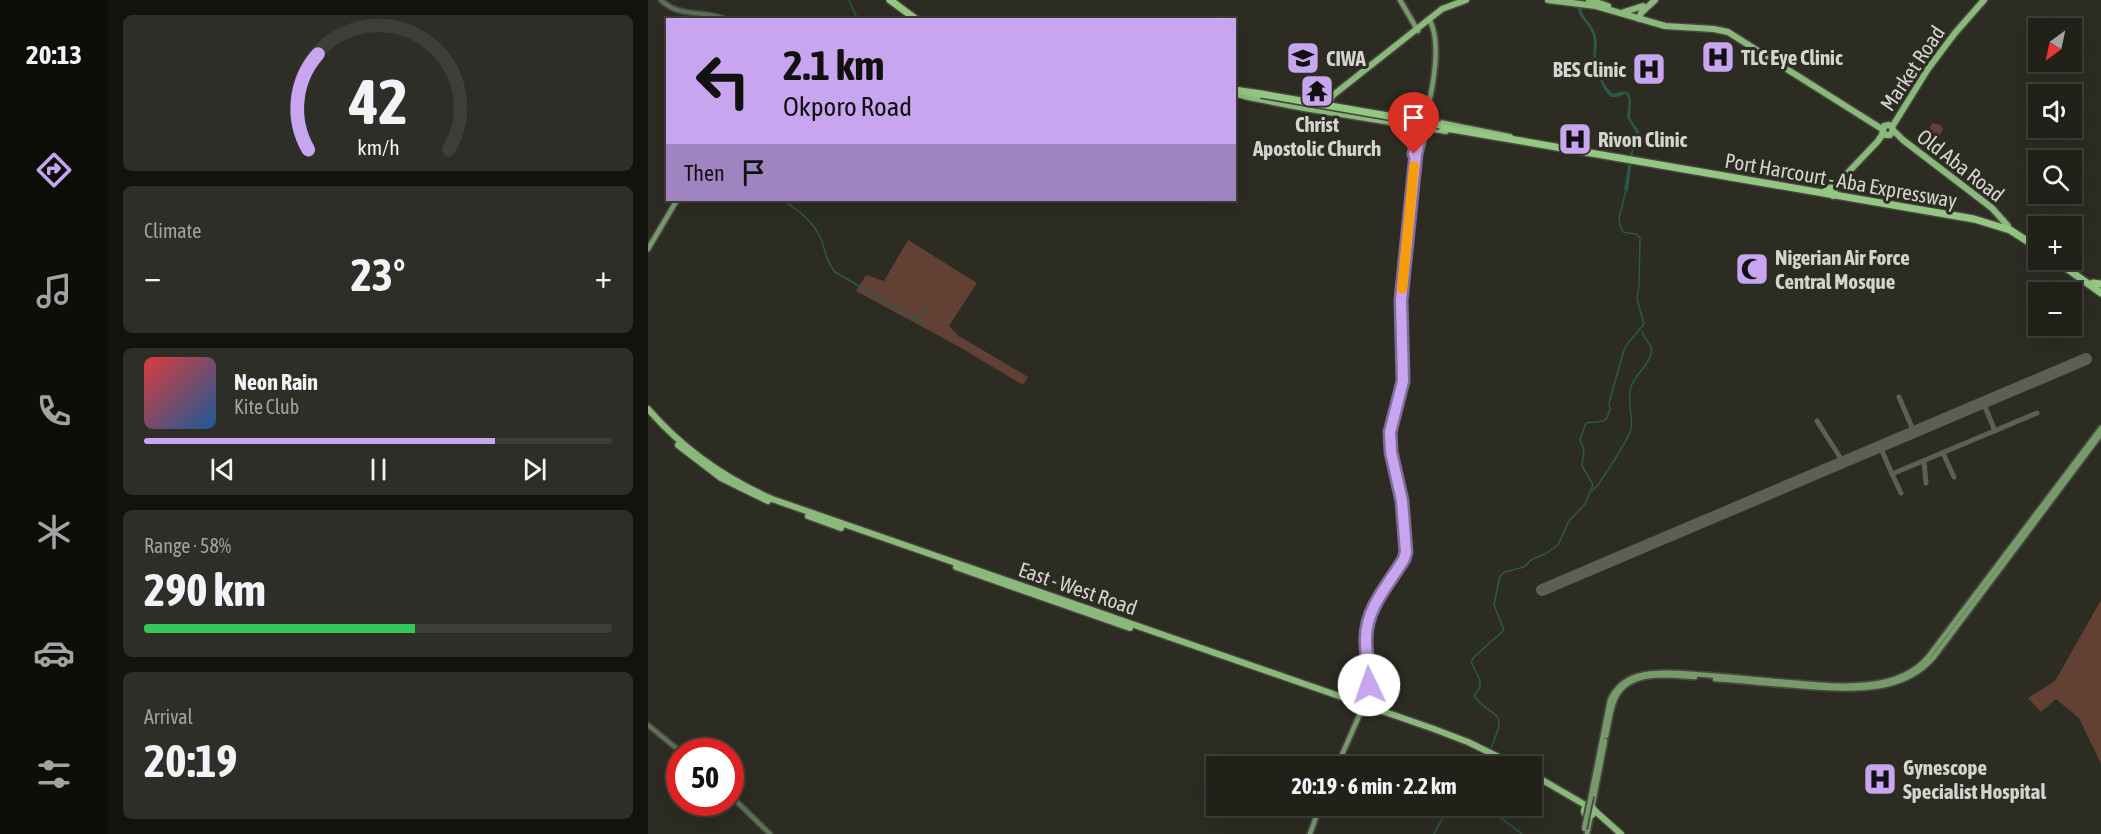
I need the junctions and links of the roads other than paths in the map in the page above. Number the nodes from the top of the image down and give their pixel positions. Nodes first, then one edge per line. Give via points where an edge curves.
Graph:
1 (661, 0) edge
2 (884, 0) edge
3 (890, 0) edge
4 (1401, 0) edge
5 (1466, 0) edge
6 (1475, 0) edge
7 (1548, 0) edge
8 (1589, 0) edge
9 (1650, 0) edge
10 (1655, 0) edge
11 (1982, 0) edge
12 (1644, 8) junction
13 (1624, 12) junction
14 (1639, 17) junction
15 (722, 18) edge
16 (908, 18) edge
17 (914, 18) edge
18 (1429, 21) junction
19 (1418, 29) junction
20 (1237, 91) edge
21 (1331, 100) junction
22 (1340, 105) junction
23 (1350, 107) junction
24 (1426, 111) junction
25 (1332, 112) junction
26 (1354, 116) junction
27 (1412, 118) junction
28 (1422, 123) junction
29 (1407, 125) junction
30 (1438, 125) junction
31 (1888, 130) junction
32 (1418, 135) junction
33 (1515, 140) junction
34 (1839, 185) junction
35 (1835, 194) junction
36 (674, 201) edge
37 (674, 201) edge
38 (1988, 220) junction
39 (2008, 226) junction
40 (2028, 239) edge
41 (2028, 240) edge
42 (648, 244) edge
43 (648, 249) edge
44 (2072, 270) edge
45 (2075, 270) edge
46 (2100, 287) edge
47 (648, 409) edge
48 (1394, 412) junction
49 (648, 414) edge
50 (2101, 429) edge
51 (2101, 434) edge
52 (1045, 596) junction
53 (1365, 694) junction
54 (1360, 705) junction
55 (1370, 706) junction
56 (648, 725) edge
57 (666, 740) edge
58 (1604, 740) junction
59 (1341, 756) edge
60 (1488, 756) edge
61 (1497, 756) edge
62 (1542, 781) edge
63 (1589, 807) junction
64 (744, 809) edge
65 (1316, 816) edge
66 (1584, 832) edge
67 (770, 834) edge
68 (1310, 834) edge
69 (1616, 834) edge
70 (1621, 834) edge

1 - 15 street via 684,12
2 - 16 highway
3 - 17 highway
4 - 19 main road
5 - 18 main road via 1446,7
6 - 18 main road via 1451,7
7 - 14 main road, Old Aba Road
8 - 13 main road, Old Aba Road
9 - 12 main road
10 - 12 main road
11 - 31 main road, Market Road via 1928,69
12 - 13 main road
12 - 14 main road
13 - 14 main road, Old Aba Road
14 - 31 main road, Old Aba Road via 1665,24 1728,30
18 - 19 main road
18 - 24 main road via 1434,36 1435,75
19 - 21 main road
19 - 22 main road via 1339,95
20 - 21 main road
20 - 25 main road via 1248,97
20 - 30 highway, Port Harcourt - Aba Expressway, bridge
21 - 22 main road
21 - 25 main road
22 - 23 main road
23 - 26 main road via 1357,110
23 - 27 main road
24 - 27 main road
24 - 28 main road
24 - 30 main road
25 - 26 main road
26 - 29 main road
27 - 28 main road
28 - 29 main road
28 - 30 main road
28 - 32 main road
28 - 33 main road via 1497,140
28 - 48 main road via 1402,289 1403,381
29 - 32 main road via 1416,128
30 - 33 highway, Port Harcourt - Aba Expressway
31 - 34 main road, Market Road
31 - 38 main road, Old Aba Road via 1990,209
31 - 39 main road, Old Aba Road via 1989,206
32 - 48 main road via 1399,289 1401,380
33 - 35 highway, Port Harcourt - Aba Expressway
34 - 35 highway
34 - 35 highway
35 - 38 highway, Port Harcourt - Aba Expressway
36 - 42 main road
37 - 43 main road
38 - 39 highway, Port Harcourt - Aba Expressway
38 - 41 highway, Port Harcourt - Aba Expressway
39 - 40 highway, Port Harcourt - Aba Expressway
44 - 46 highway
45 - 46 highway
47 - 52 main road, East - West Road via 701,459 759,494
48 - 53 main road via 1388,431 1389,449 1400,501 1404,553 1367,618 1363,644
49 - 52 main road, East - West Road via 686,453 757,498
50 - 58 main road via 1918,668 1886,681 1855,686 1678,673 1641,674 1615,691
51 - 58 main road via 1934,657 1914,675 1885,685 1853,689 1679,676 1641,678 1626,684 1617,694
52 - 54 main road, East - West Road
53 - 54 main road
53 - 55 main road
54 - 55 main road, East - West Road
54 - 59 main road
54 - 60 main road, East - West Road
55 - 61 main road, East - West Road
56 - 57 street
58 - 63 main road
58 - 63 main road
62 - 63 main road
63 - 66 main road, bridge
63 - 66 main road
63 - 69 main road
63 - 70 main road
64 - 67 street
65 - 68 main road

